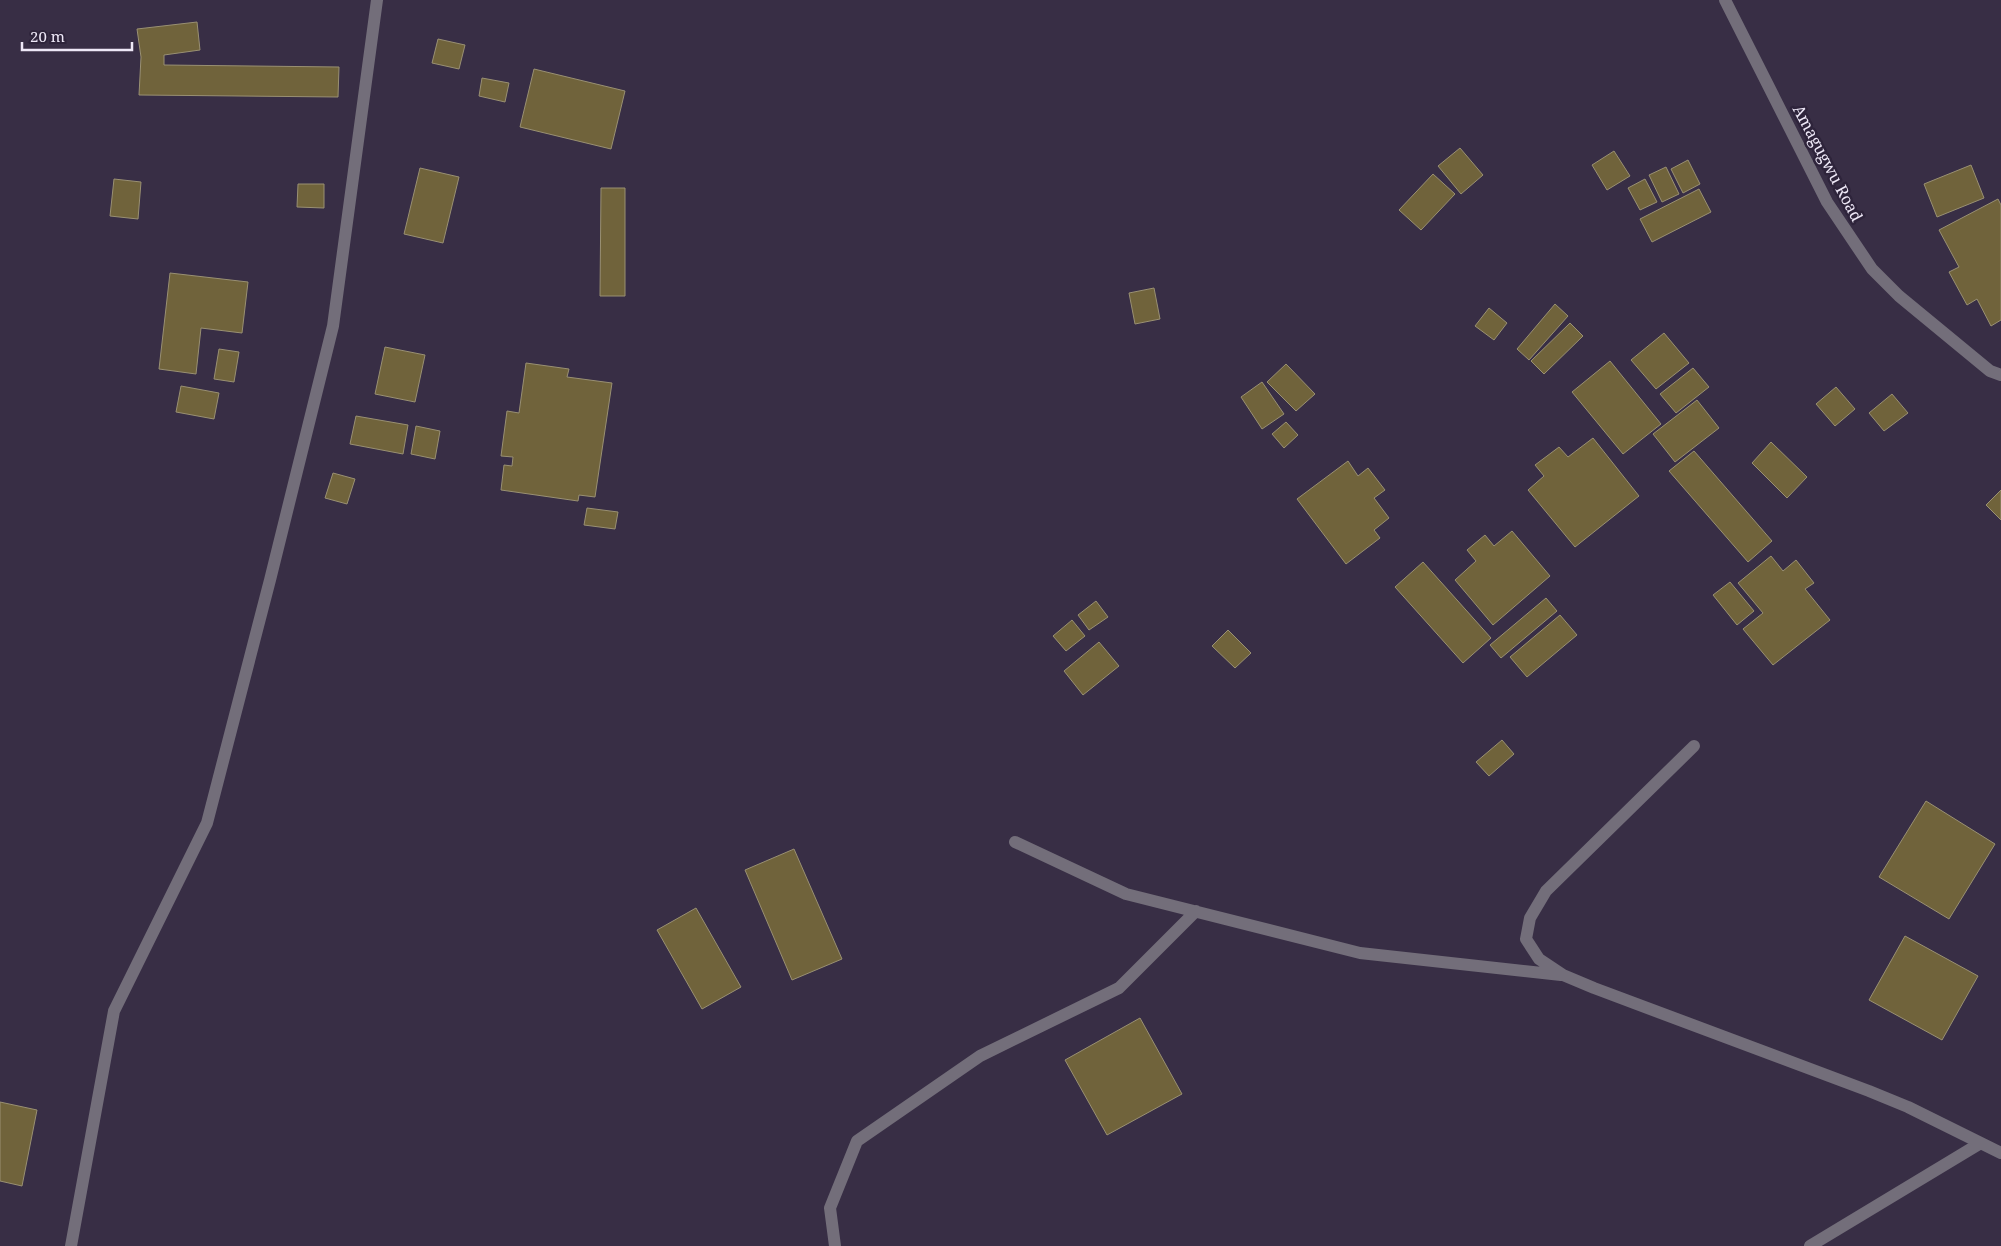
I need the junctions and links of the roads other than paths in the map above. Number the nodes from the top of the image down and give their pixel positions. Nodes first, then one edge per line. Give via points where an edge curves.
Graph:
1 (377, 0) edge
2 (1725, 0) edge
3 (2001, 375) edge
4 (1694, 746) dead end
5 (1015, 842) dead end
6 (1196, 912) junction
7 (1563, 975) junction
8 (1979, 1144) junction
9 (2001, 1153) edge
10 (71, 1246) edge
11 (835, 1246) edge
12 (1810, 1246) edge

1 - 10 street via 333,326 207,823 114,1011
2 - 3 street, Amagugwu Road via 1827,202 1872,269 1899,296 1990,371
4 - 7 street via 1546,891 1530,918 1526,939 1539,959
5 - 6 street via 1126,894
6 - 7 street via 1360,953
6 - 11 street via 1119,988 980,1056 857,1141 830,1208
7 - 8 street via 1869,1091 1908,1107
8 - 9 street
8 - 12 street

